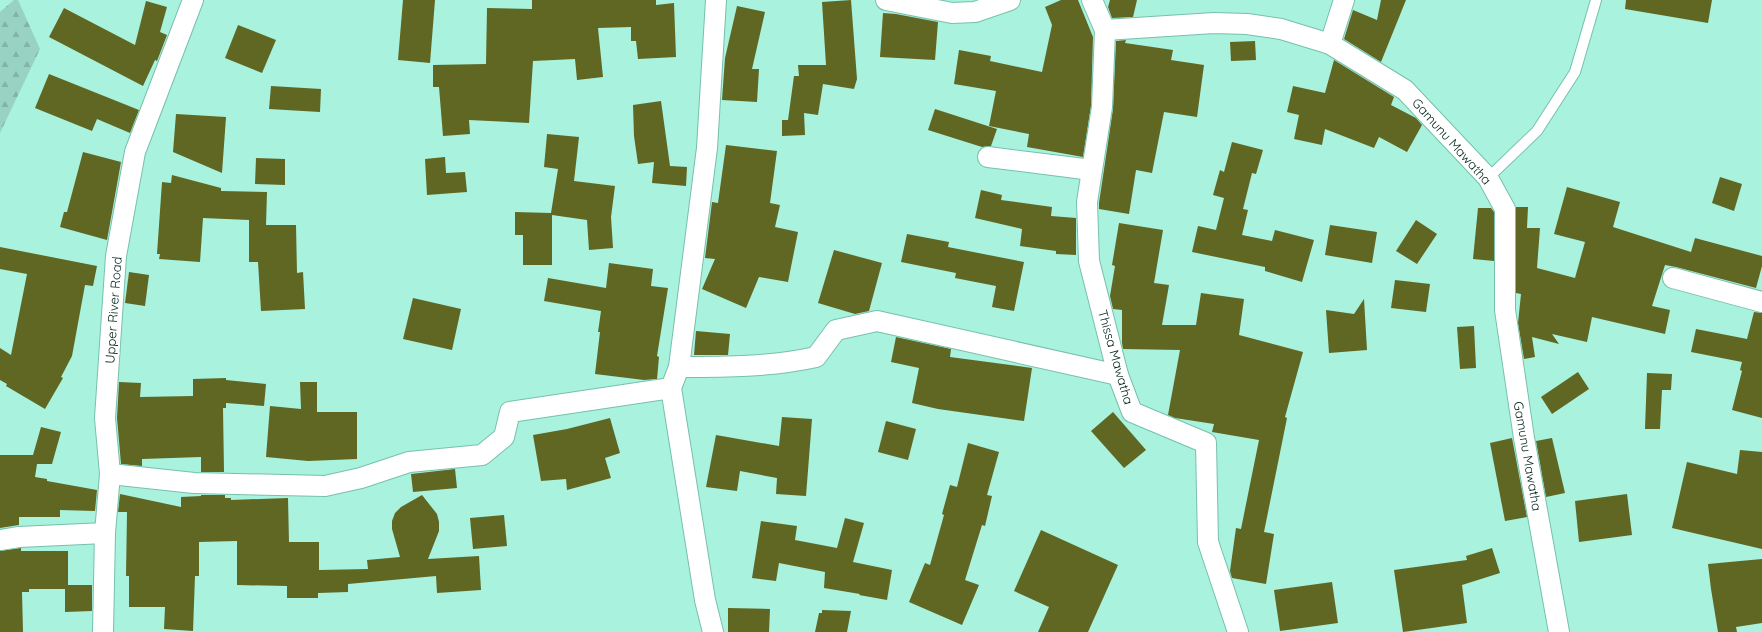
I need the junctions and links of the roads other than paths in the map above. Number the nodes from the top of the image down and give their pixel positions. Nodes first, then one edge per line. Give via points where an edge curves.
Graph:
1 (193, 0) edge
2 (716, 0) edge
3 (886, 0) edge
4 (1010, 0) edge
5 (1092, 0) edge
6 (1344, 0) edge
7 (1596, 0) edge
8 (1105, 30) junction
9 (1330, 44) junction
10 (988, 157) dead end
11 (1092, 170) junction
12 (1488, 178) junction
13 (1673, 278) dead end
14 (1762, 302) edge
15 (679, 367) junction
16 (1118, 376) junction
17 (671, 388) junction
18 (110, 474) junction
19 (105, 533) junction
20 (0, 540) edge
21 (103, 632) edge
22 (713, 632) edge
23 (1238, 632) edge
24 (1559, 632) edge

1 - 18 street, Upper River Road via 135,152 118,248 105,418
2 - 15 street via 707,148
3 - 4 street via 952,13 975,12
5 - 8 street
6 - 9 street
7 - 12 lane via 1575,72 1537,131
8 - 9 street, Gamunu Mawatha via 1214,23 1247,24 1281,29
8 - 11 street, Thissa Mawatha via 1102,107
9 - 12 street, Gamunu Mawatha via 1405,90
10 - 11 street
11 - 16 street, Thissa Mawatha via 1086,202 1089,261
12 - 24 street, Gamunu Mawatha via 1505,209 1505,310 1524,438
13 - 14 street
15 - 16 street via 719,368 790,363 816,357 836,330 877,321
15 - 17 street
16 - 23 street, Thissa Mawatha via 1132,412 1206,442 1208,542
17 - 18 street via 510,412 504,437 482,454 409,462 325,486 194,483
17 - 22 street via 705,600
18 - 19 street, Upper River Road
19 - 20 street
19 - 21 street, Upper River Road

